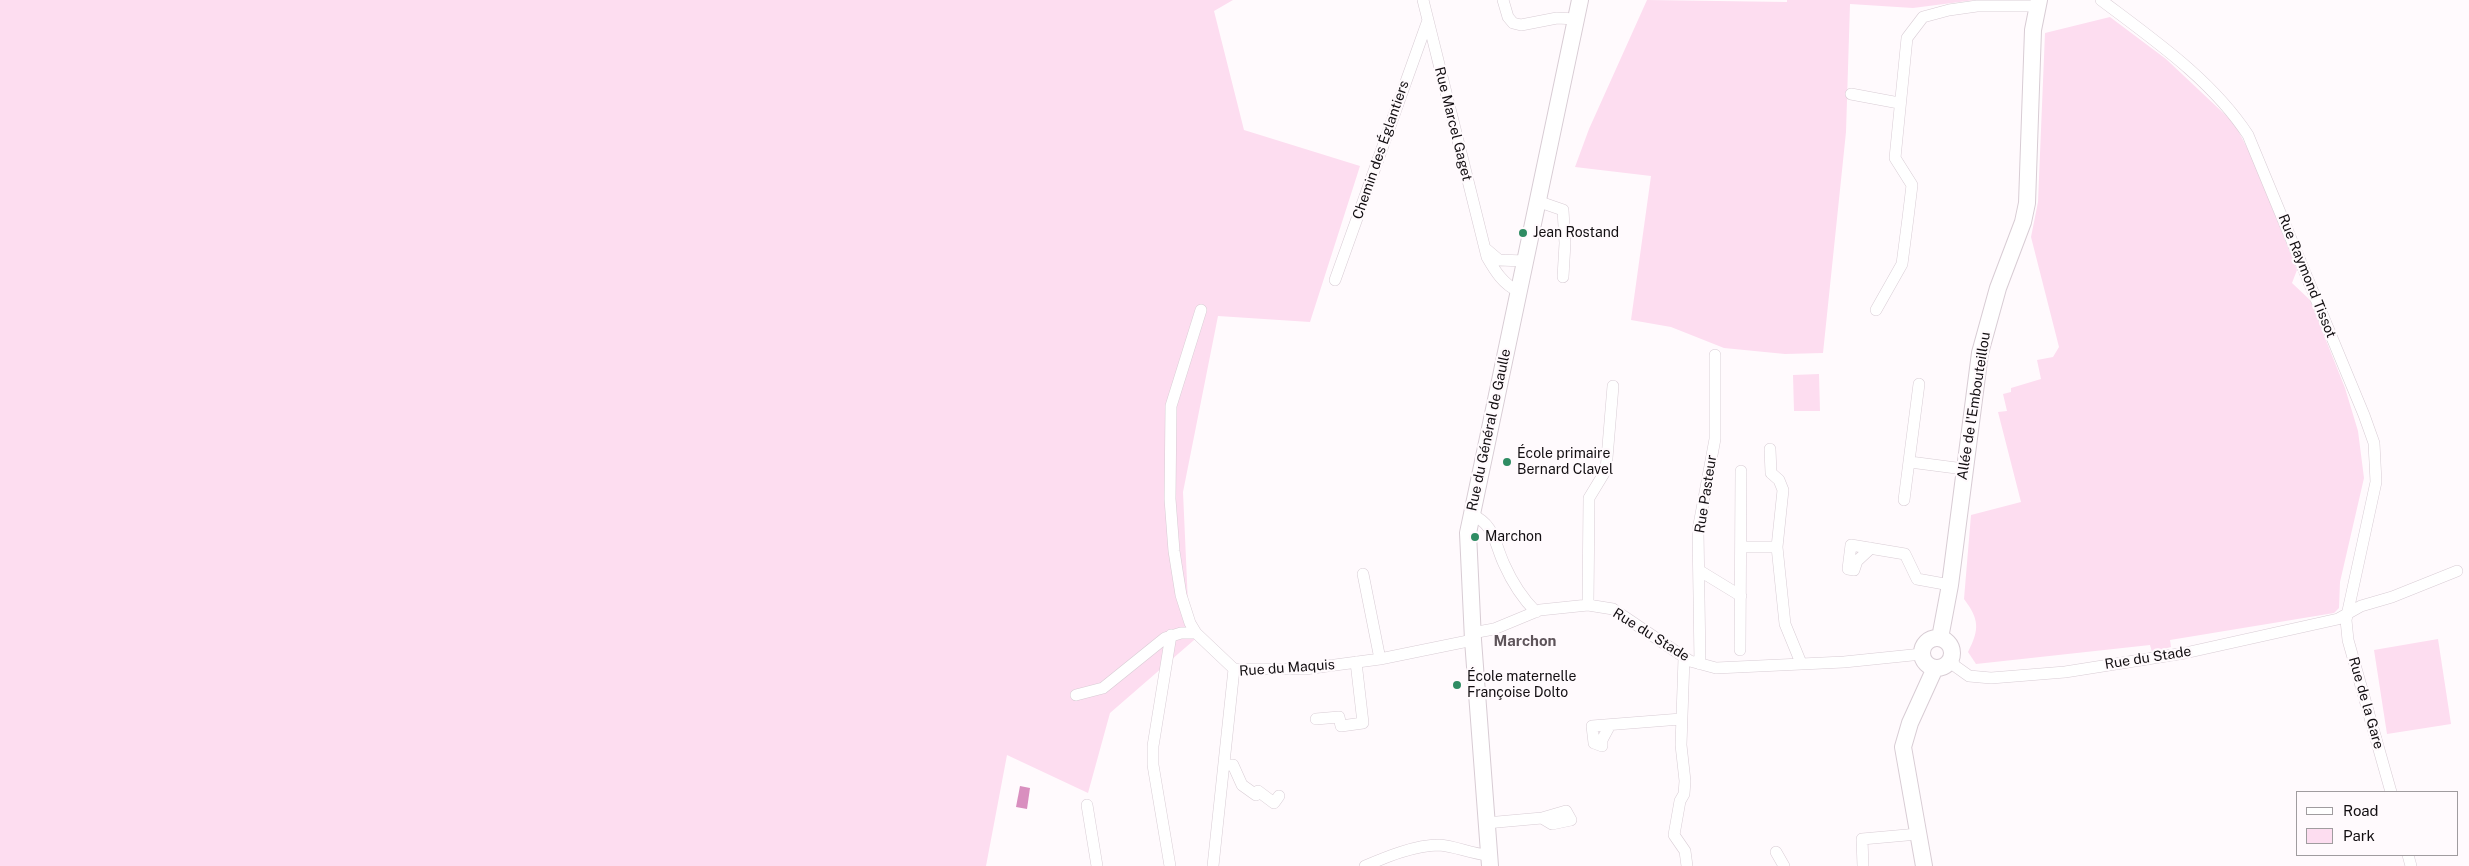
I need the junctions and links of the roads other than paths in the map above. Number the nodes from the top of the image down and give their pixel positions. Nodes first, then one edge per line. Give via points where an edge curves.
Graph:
1 (1423, 0) edge
2 (1503, 0) edge
3 (1580, 0) edge
4 (2101, 0) edge
5 (2038, 3) edge
6 (1576, 19) junction
7 (1428, 20) junction
8 (1850, 94) dead end
9 (1899, 103) junction
10 (1537, 201) junction
11 (1485, 248) junction
12 (1524, 262) junction
13 (1563, 277) dead end
14 (1335, 280) dead end
15 (1518, 291) junction
16 (1201, 310) dead end
17 (1876, 310) dead end
18 (1715, 354) dead end
19 (1919, 384) dead end
20 (1613, 386) dead end
21 (1770, 449) dead end
22 (1910, 462) junction
23 (1964, 469) junction
24 (1741, 471) dead end
25 (1904, 500) dead end
26 (1471, 514) junction
27 (1742, 547) junction
28 (1778, 547) junction
29 (1871, 548) dead end
30 (1700, 571) junction
31 (2457, 571) dead end
32 (1363, 574) dead end
33 (1950, 585) junction
34 (1741, 596) junction
35 (1588, 605) junction
36 (1536, 612) junction
37 (2348, 613) junction
38 (1196, 633) junction
39 (1172, 635) junction
40 (1472, 636) junction
41 (1940, 638) junction
42 (1740, 650) dead end
43 (1922, 654) junction
44 (1684, 658) junction
45 (1380, 659) junction
46 (1952, 659) junction
47 (1356, 662) junction
48 (1801, 662) junction
49 (1700, 664) junction
50 (1935, 668) junction
51 (1234, 670) junction
52 (1076, 695) dead end
53 (1316, 719) dead end
54 (1681, 719) junction
55 (1610, 725) dead end
56 (1224, 765) junction
57 (2391, 791) edge
58 (1279, 796) dead end
59 (1087, 805) dead end
60 (1542, 818) dead end
61 (1486, 823) junction
62 (1918, 834) junction
63 (1776, 852) dead end
64 (1489, 861) edge
65 (1097, 866) edge
66 (1170, 866) edge
67 (1213, 866) edge
68 (1365, 866) edge
69 (1687, 866) edge
70 (1784, 866) edge
71 (1863, 866) edge
72 (1924, 866) edge

1 - 7 street, Rue Marcel Gaget
2 - 6 street via 1513,23 1522,25 1557,18
3 - 6 street, Rue du Général de Gaulle
4 - 37 street, Rue Raymond Tissot via 2181,63 2224,104 2248,135 2356,392 2374,443 2376,482
5 - 9 street via 1978,6 1922,17 1907,38
5 - 23 street, Allée de l'Embouteillou via 2033,30 2027,203 1988,320 1975,382
6 - 10 street, Rue du Général de Gaulle
7 - 11 street, Rue Marcel Gaget
7 - 14 street, Chemin des Églantiers
8 - 9 street
9 - 17 street via 1895,158 1898,167 1910,178 1911,193 1902,264
10 - 12 street, Rue du Général de Gaulle
10 - 13 street via 1563,210
11 - 12 street via 1499,260
11 - 15 street, Rue Marcel Gaget via 1495,272 1508,287
12 - 15 street, Rue du Général de Gaulle
15 - 26 street, Rue du Général de Gaulle
16 - 38 street via 1171,406 1170,480 1174,551 1181,595
18 - 30 street, Rue Pasteur via 1715,439 1698,530
19 - 22 street
20 - 35 street via 1606,470 1589,498
21 - 28 street via 1772,473 1783,490
22 - 23 street
22 - 25 street
23 - 33 street, Allée de l'Embouteillou
24 - 27 street
26 - 36 street via 1488,525 1509,575 1523,599
26 - 40 street, Rue du Général de Gaulle via 1468,549
27 - 28 street
27 - 34 street
28 - 48 street via 1785,624
29 - 33 street via 1905,554 1917,579
30 - 34 street
30 - 49 street, Rue Pasteur
31 - 37 street, Rue du Stade
32 - 45 street
33 - 41 street, Allée de l'Embouteillou
34 - 42 street
35 - 36 street, Rue du Stade
35 - 44 street, Rue du Stade via 1613,609
36 - 40 street, Rue du Stade
37 - 46 street, Rue du Stade via 2338,619 2185,653 2065,672 1990,678 1970,676 1955,666
37 - 57 street, Rue de la Gare via 2348,640
38 - 39 street
38 - 51 street
39 - 52 street via 1148,650 1103,688
39 - 66 street via 1153,746 1153,765
40 - 45 street, Rue du Maquis
40 - 61 street, Rue du Général de Gaulle
41 - 43 street via 1927,642
41 - 46 street via 1951,646
43 - 48 street, Rue du Stade
43 - 50 street via 1928,665
44 - 49 street, Rue du Stade
44 - 54 street
45 - 47 street, Rue du Maquis
46 - 50 street via 1948,664
47 - 51 street, Rue du Maquis via 1305,669
47 - 53 street via 1363,723 1341,726 1338,717
48 - 49 street, Rue du Stade via 1716,668
50 - 62 street via 1910,723 1903,747
51 - 56 street, Rue du Maquis
54 - 55 street
54 - 69 street via 1685,781 1674,835 1685,852
56 - 58 street via 1233,765 1242,785 1256,795 1258,791 1274,803
56 - 67 street, Rue du Maquis
59 - 65 street
60 - 61 street
61 - 64 street, Rue du Général de Gaulle
62 - 71 street via 1862,839
62 - 72 street
63 - 70 street
64 - 68 street via 1440,845 1391,854

